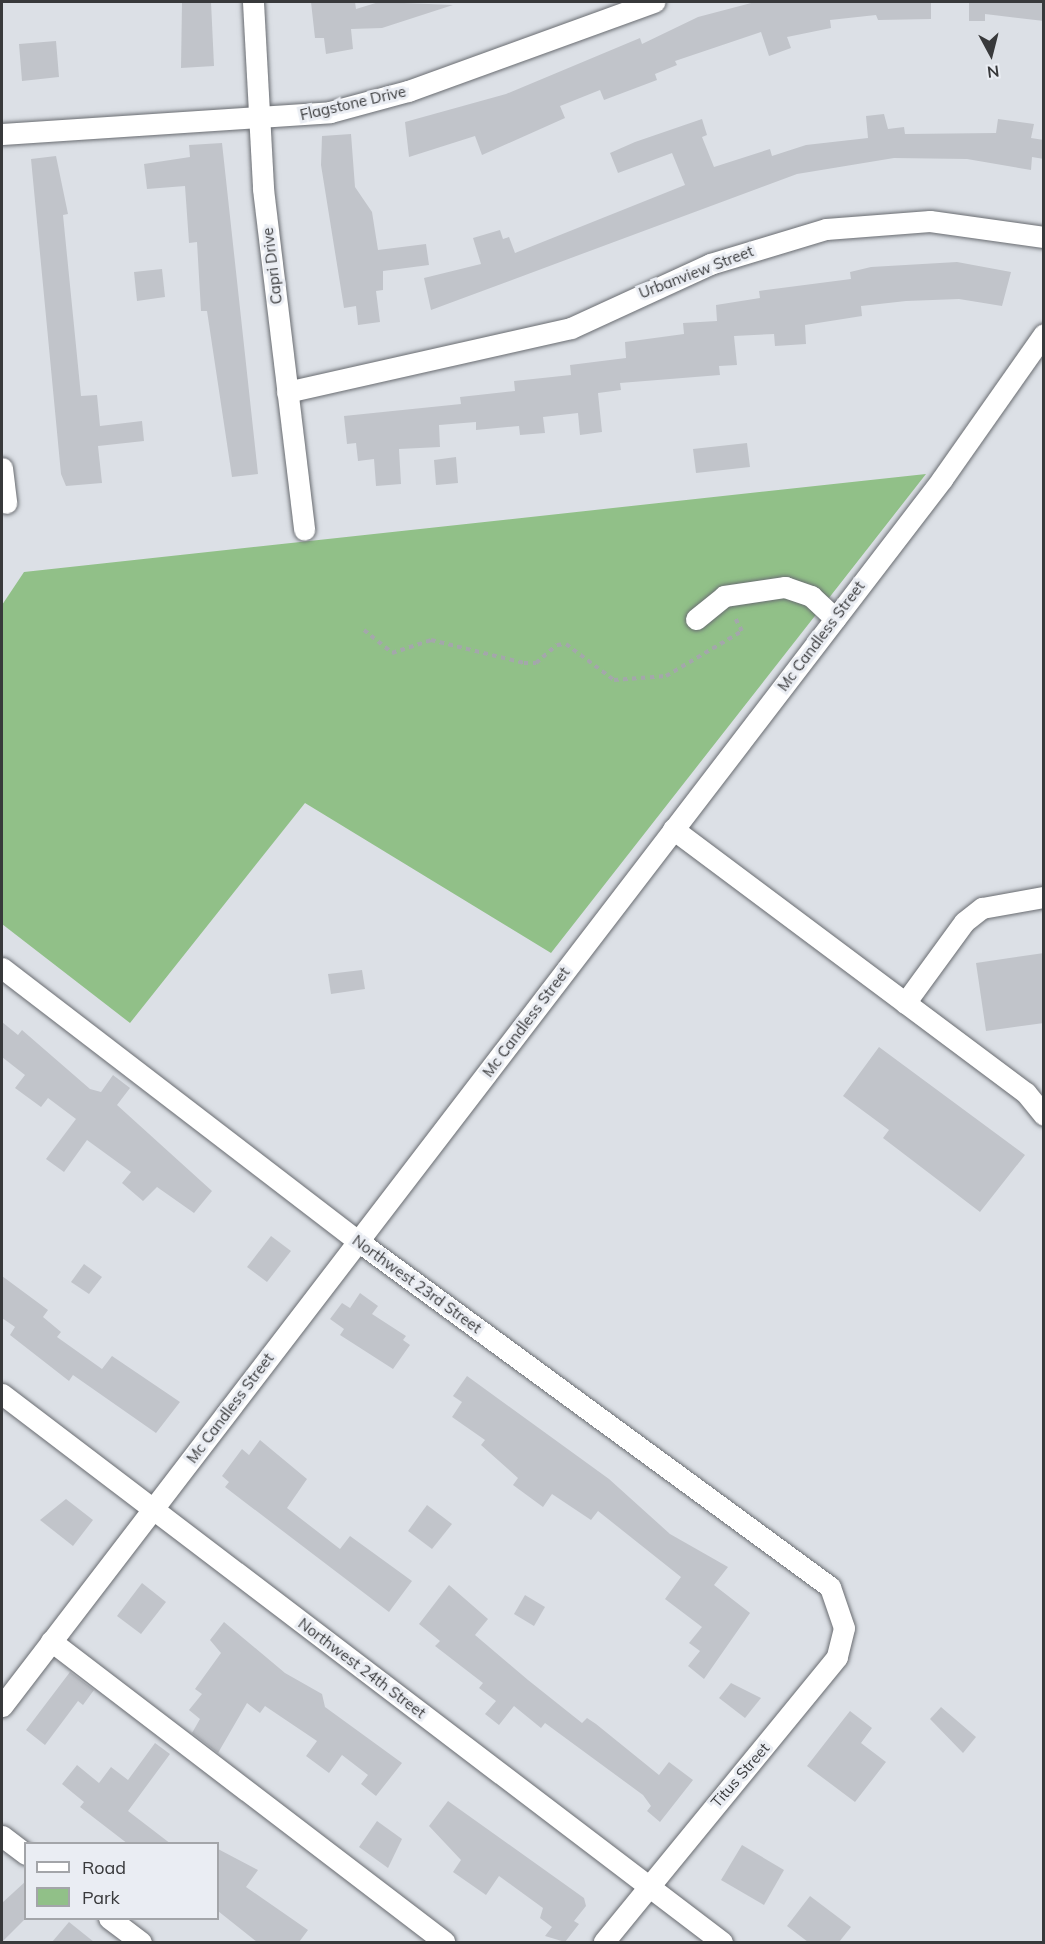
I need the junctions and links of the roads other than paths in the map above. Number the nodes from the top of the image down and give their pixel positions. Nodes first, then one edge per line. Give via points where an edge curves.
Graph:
1 (253, 2) edge
2 (654, 2) edge
3 (259, 119) junction
4 (2, 134) edge
5 (1044, 237) edge
6 (1044, 334) edge
7 (287, 392) junction
8 (2, 468) edge
9 (6, 503) dead end
10 (304, 530) dead end
11 (835, 618) junction
12 (696, 619) dead end
13 (673, 829) junction
14 (1044, 897) edge
15 (2, 968) edge
16 (905, 1003) junction
17 (1044, 1115) edge
18 (358, 1241) junction
19 (2, 1394) edge
20 (153, 1509) junction
21 (835, 1596) joint
22 (51, 1641) junction
23 (2, 1706) edge
24 (2, 1836) edge
25 (24, 1852) edge
26 (648, 1886) junction
27 (112, 1920) edge
28 (141, 1942) edge
29 (444, 1942) edge
30 (604, 1942) edge
31 (722, 1942) edge

1 - 3 street, Capri Drive
2 - 3 street, Flagstone Drive via 408,92 330,112
3 - 4 street, Flagstone Drive
3 - 7 street, Capri Drive
5 - 7 street, Urbanview Street via 930,221 826,229 710,264 571,328
6 - 11 street, Mc Candless Street
7 - 10 street, Capri Drive
8 - 9 street
11 - 12 street via 811,596 785,587 724,596
11 - 13 street, Mc Candless Street
13 - 16 street
13 - 18 street, Mc Candless Street
14 - 16 street via 982,908 964,922
15 - 18 street, Northwest 23rd Street
16 - 17 street via 1026,1094
18 - 20 street, Mc Candless Street
18 - 21 street, Northwest 23rd Street
19 - 20 street, Northwest 24th Street
20 - 22 street, Mc Candless Street
20 - 26 street, Northwest 24th Street
21 - 26 street, Titus Street via 844,1628 837,1657
22 - 23 street, Mc Candless Street
22 - 29 street
24 - 25 street
26 - 30 street, Titus Street
26 - 31 street, Northwest 24th Street
27 - 28 street

